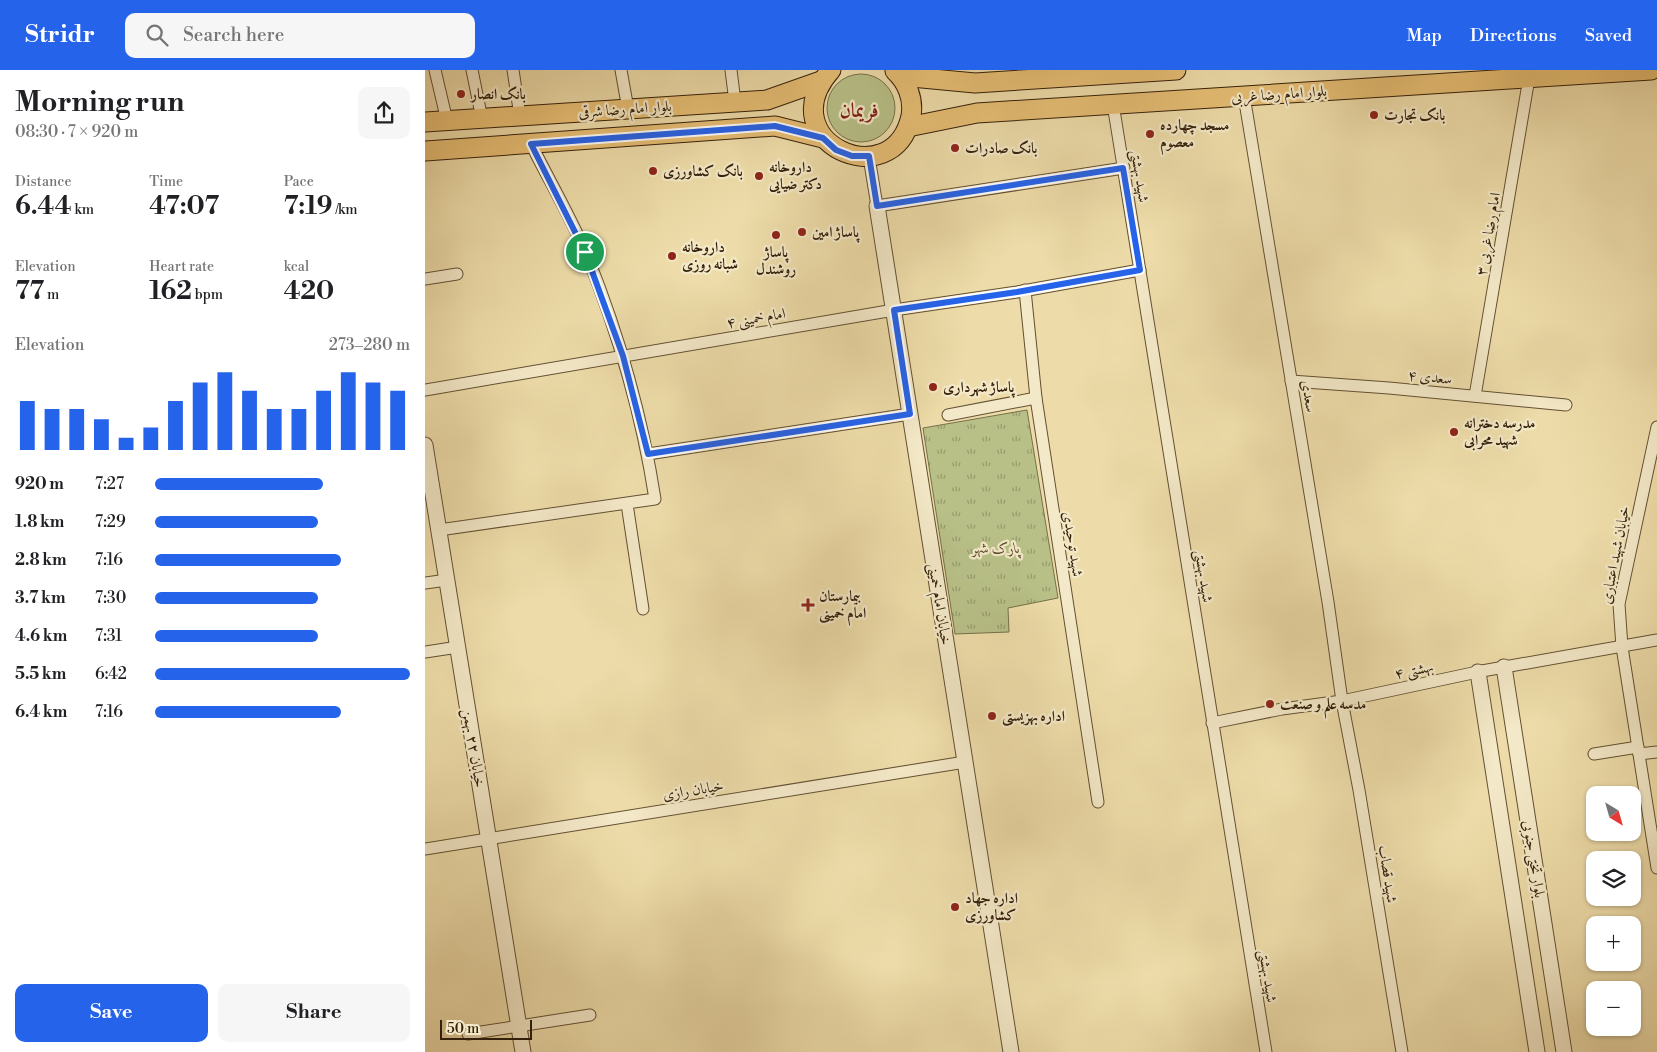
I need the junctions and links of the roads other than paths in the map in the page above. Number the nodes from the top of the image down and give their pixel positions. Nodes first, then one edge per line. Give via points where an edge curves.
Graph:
1 (435, 70) edge
2 (473, 70) edge
3 (513, 70) edge
4 (621, 70) edge
5 (731, 70) edge
6 (1176, 70) edge
7 (1642, 70) edge
8 (1145, 71) edge
9 (897, 73) edge
10 (826, 75) edge
11 (1529, 78) junction
12 (1244, 96) junction
13 (735, 102) junction
14 (1113, 104) junction
15 (628, 109) junction
16 (520, 116) junction
17 (482, 119) junction
18 (447, 121) junction
19 (425, 122) edge
20 (908, 127) junction
21 (823, 138) junction
22 (531, 144) junction
23 (425, 151) edge
24 (869, 156) junction
25 (1123, 168) junction
26 (877, 206) junction
27 (1140, 270) junction
28 (457, 274) dead end
29 (425, 279) edge
30 (1025, 290) junction
31 (894, 310) junction
32 (623, 356) junction
33 (1291, 381) junction
34 (425, 390) edge
35 (1475, 396) junction
36 (1036, 398) junction
37 (1566, 405) dead end
38 (910, 414) junction
39 (948, 415) dead end
40 (1657, 426) edge
41 (425, 445) edge
42 (648, 454) junction
43 (627, 504) junction
44 (434, 524) edge
45 (447, 580) junction
46 (425, 583) edge
47 (643, 609) dead end
48 (1657, 640) edge
49 (1622, 646) junction
50 (458, 647) junction
51 (425, 652) edge
52 (1504, 667) junction
53 (1478, 672) junction
54 (1342, 701) junction
55 (1213, 723) junction
56 (1639, 751) junction
57 (1657, 752) edge
58 (1594, 754) dead end
59 (965, 762) junction
60 (1098, 802) dead end
61 (489, 838) junction
62 (425, 849) edge
63 (1657, 868) edge
64 (590, 1016) dead end
65 (519, 1027) junction
66 (468, 1034) dead end
67 (523, 1052) edge
68 (1011, 1052) edge
69 (1266, 1052) edge
70 (1402, 1052) edge
71 (1537, 1052) edge
72 (1564, 1052) edge

1 - 18 street
2 - 17 street
3 - 16 street
4 - 15 street
5 - 13 street
6 - 8 main road
7 - 11 main road, بلوار امام رضا غربی
8 - 9 main road via 975,83
9 - 20 main road via 909,92 912,109
10 - 13 main road, بلوار امام رضا شرقی via 767,100
10 - 21 main road via 815,95 813,110
11 - 12 main road, بلوار امام رضا غربی
11 - 35 street, امام رضا غربی ۳
12 - 14 main road, بلوار امام رضا غربی
12 - 33 street, سعدی
13 - 15 main road, بلوار امام رضا شرقی
14 - 20 main road, بلوار امام رضا غربی via 977,113
14 - 25 street, شهید بهشتی
15 - 16 main road, بلوار امام رضا شرقی
16 - 17 main road, بلوار امام رضا شرقی
17 - 18 main road, بلوار امام رضا شرقی
18 - 19 main road, بلوار امام رضا شرقی
20 - 24 main road via 899,141 885,151
21 - 22 main road, بلوار امام رضا شرقی via 775,126
21 - 24 main road via 836,150 852,156
22 - 23 main road, بلوار امام رضا شرقی
22 - 32 street via 585,252
24 - 26 street, خیابان امام خمینی
25 - 26 street
25 - 27 street, شهید بهشتی
26 - 31 street, خیابان امام خمینی
27 - 30 street, امام خمینی ۴
27 - 55 street, شهید بهشتی
28 - 29 street
30 - 31 street, امام خمینی ۴
30 - 36 street, شهید توحیدی
31 - 32 street, امام خمینی ۴
31 - 38 street, خیابان امام خمینی
32 - 34 street, امام خمینی ۴
32 - 42 street
33 - 35 street, سعدی ۴
33 - 54 street, سعدی
35 - 37 street, سعدی ۴
36 - 39 street
36 - 60 street, شهید توحیدی
38 - 42 street
38 - 59 street, خیابان امام خمینی
40 - 49 street, خیابان شهید اعتباری via 1619,604
41 - 44 street, خیابان ۲۲ بهمن
42 - 43 street via 655,499
43 - 44 street
43 - 47 street
44 - 45 street, خیابان ۲۲ بهمن
45 - 46 street
45 - 50 street, خیابان ۲۲ بهمن
48 - 49 street, بهشتی ۴
49 - 52 street, بهشتی ۴
49 - 56 street, خیابان شهید اعتباری
50 - 51 street
50 - 61 street, خیابان ۲۲ بهمن
52 - 53 street, بهشتی ۴
52 - 72 street, بلوار تختی جنوبی
53 - 54 street, بهشتی ۴
53 - 71 street, بلوار تختی جنوبی
54 - 55 street, بهشتی ۴
54 - 70 street, شهید قصاب
55 - 69 street, شهید بهشتی
56 - 57 street
56 - 58 street
56 - 63 street, خیابان شهید اعتباری
59 - 61 street, خیابان رازی
59 - 68 street, خیابان امام خمینی
61 - 62 street, خیابان رازی
61 - 65 street, خیابان ۲۲ بهمن
64 - 65 street
65 - 66 street
65 - 67 street, خیابان ۲۲ بهمن

